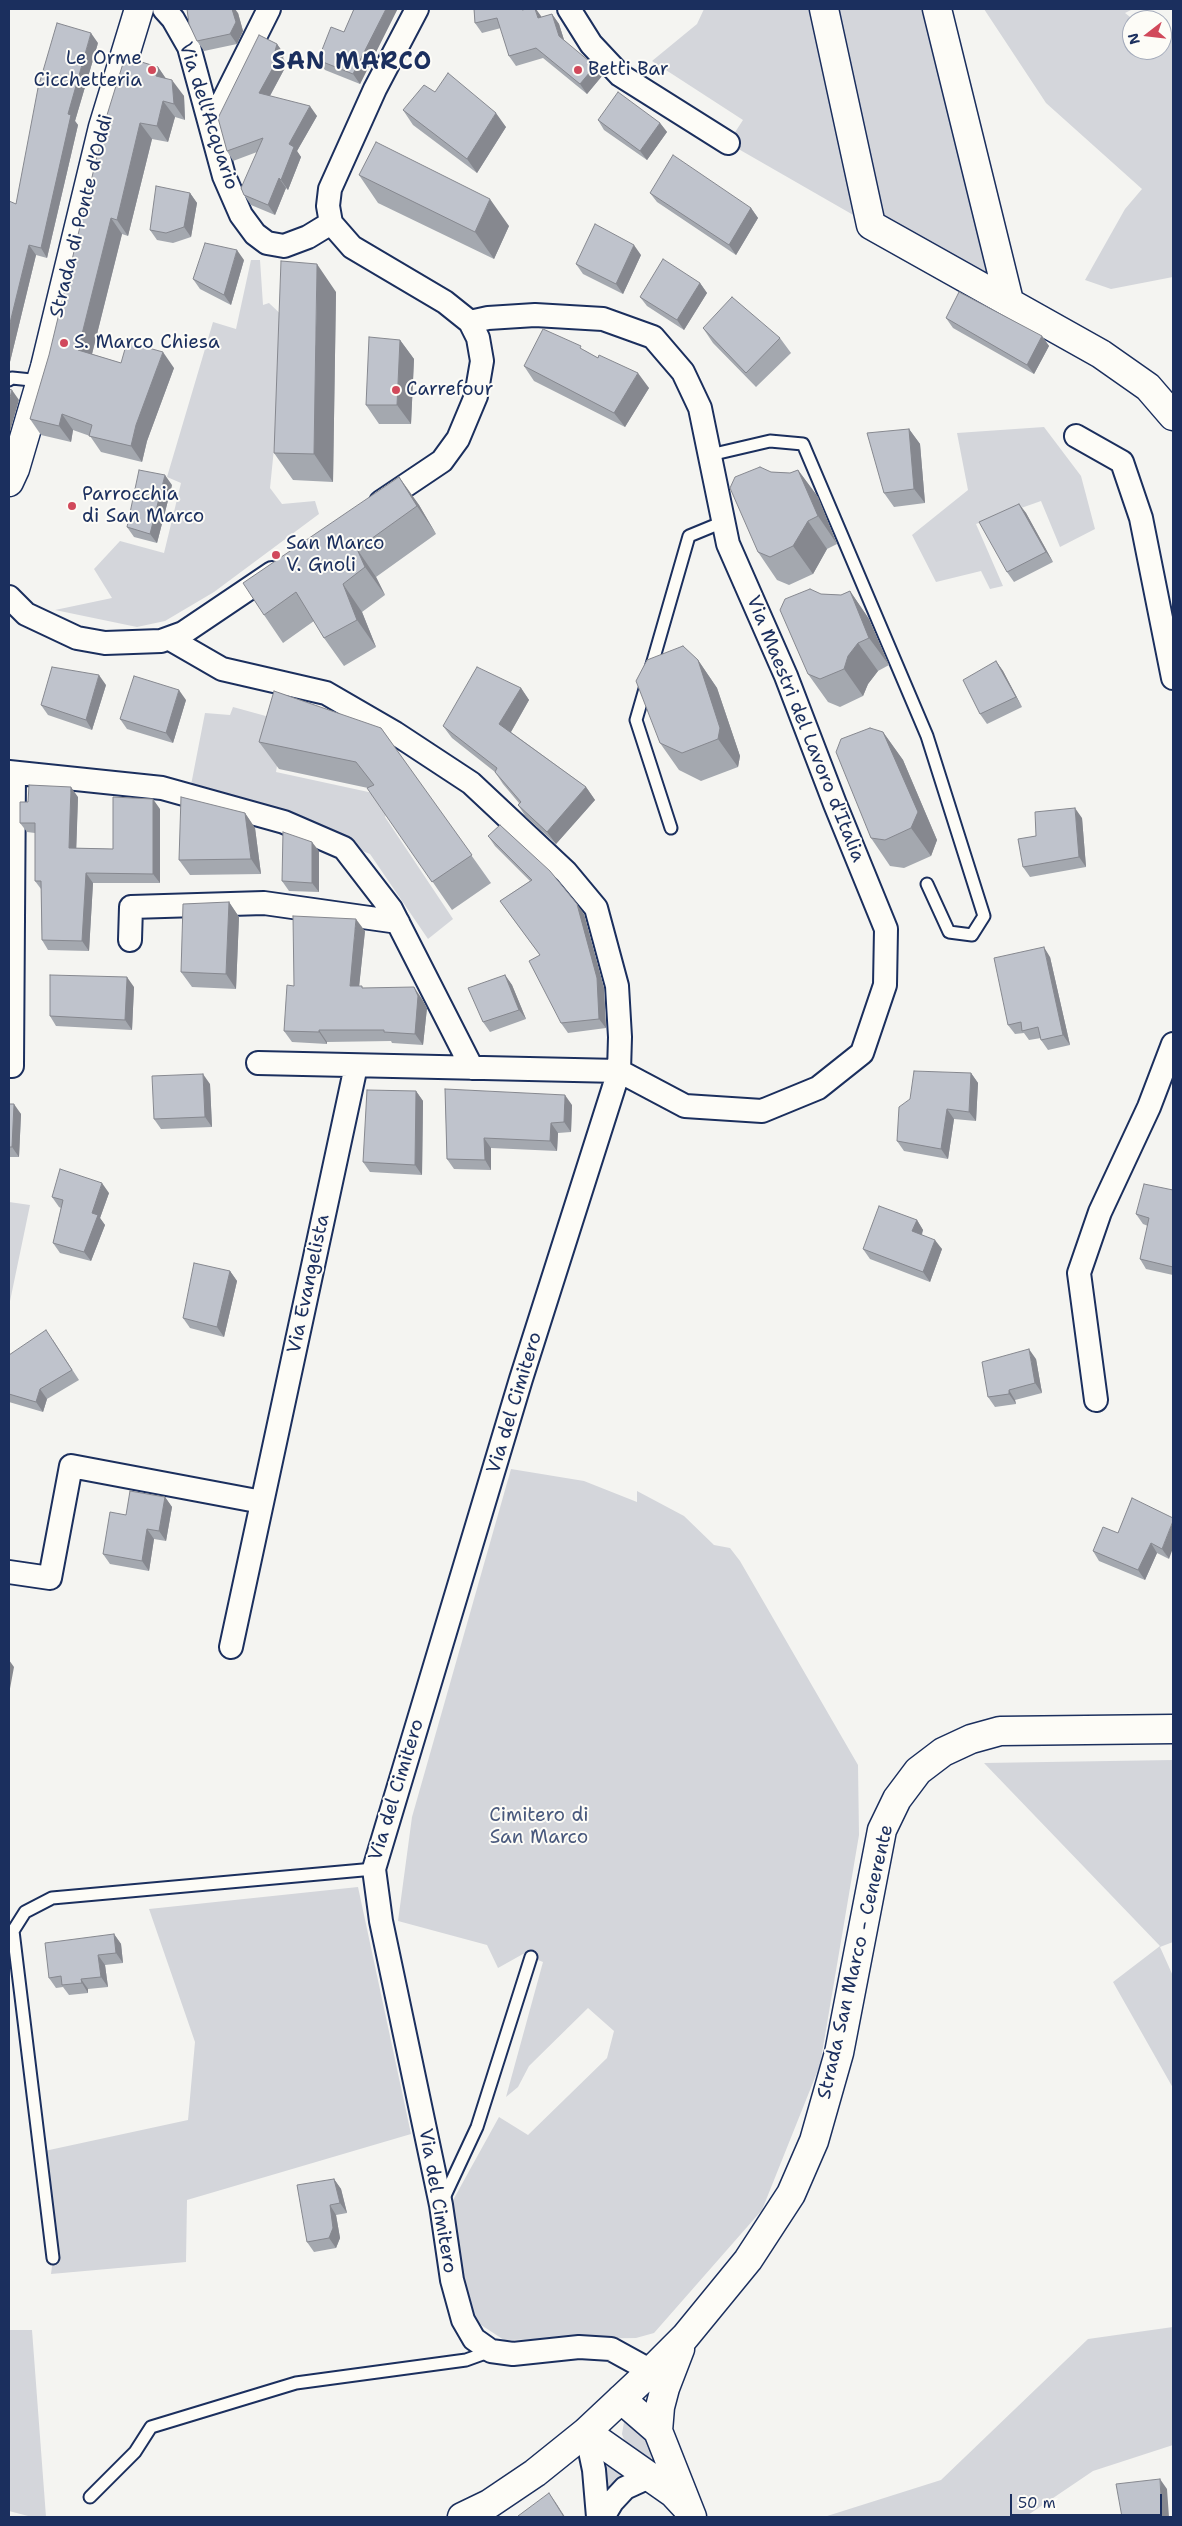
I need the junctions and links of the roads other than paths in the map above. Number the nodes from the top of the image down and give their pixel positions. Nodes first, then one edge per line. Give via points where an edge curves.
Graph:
1 (139, 9) edge
2 (164, 9) edge
3 (269, 9) edge
4 (417, 9) edge
5 (569, 9) edge
6 (824, 9) edge
7 (937, 9) edge
8 (211, 125) junction
9 (728, 143) dead end
10 (331, 223) junction
11 (1009, 301) junction
12 (470, 322) junction
13 (9, 380) edge
14 (41, 381) junction
15 (1173, 416) edge
16 (1076, 436) dead end
17 (710, 455) junction
18 (9, 482) edge
19 (366, 512) edge
20 (723, 522) junction
21 (290, 561) edge
22 (9, 597) edge
23 (170, 639) junction
24 (1173, 678) edge
25 (12, 773) edge
26 (671, 828) dead end
27 (927, 884) dead end
28 (398, 922) junction
29 (130, 940) dead end
30 (1173, 1044) edge
31 (258, 1063) dead end
32 (9, 1066) edge
33 (356, 1066) junction
34 (472, 1068) junction
35 (619, 1072) junction
36 (1096, 1400) dead end
37 (262, 1502) junction
38 (9, 1572) edge
39 (231, 1647) dead end
40 (1173, 1728) edge
41 (374, 1869) junction
42 (531, 1957) dead end
43 (441, 2205) junction
44 (53, 2258) dead end
45 (685, 2337) junction
46 (491, 2351) junction
47 (651, 2371) junction
48 (621, 2399) junction
49 (586, 2432) junction
50 (661, 2438) junction
51 (649, 2477) junction
52 (90, 2497) dead end
53 (690, 2513) edge
54 (462, 2517) edge
55 (598, 2517) edge
56 (603, 2517) edge

1 - 14 main road, Strada di Ponte d'Oddi via 103,127
2 - 8 street, Via dell'Acquario via 190,47
3 - 8 street
4 - 10 street via 330,188 328,206
5 - 9 street via 591,44 620,75
6 - 11 main road via 871,225
7 - 11 main road
8 - 10 street, Via dell'Acquario via 224,176 241,215 255,234 267,243 284,246
10 - 12 street via 352,247 445,302
11 - 15 main road via 1101,354 1148,388
12 - 17 street, Via Maestri del Lavoro d'Italia via 536,314 603,319 654,337 683,372 700,408
12 - 19 street via 478,338 482,361 476,396 458,439 442,461
13 - 14 lane
14 - 18 main road, Strada di Ponte d'Oddi
16 - 24 street via 1122,462 1141,518
17 - 20 street, Via Maestri del Lavoro d'Italia
17 - 27 lane via 770,441 803,444 927,736 984,916 972,935 949,932
20 - 26 lane via 689,536 636,720
20 - 35 street, Via Maestri del Lavoro d'Italia via 728,544 786,676 886,929 885,985 862,1053 818,1088 762,1111 685,1106
21 - 23 street via 183,634
22 - 23 street via 26,614 77,638 105,643
23 - 35 street, Via del Cimitero via 222,669 326,693 395,733 471,783 566,872 596,908 617,986
25 - 28 street via 162,788 284,822 344,848
25 - 32 street via 12,1066
28 - 29 street via 264,903 131,907
28 - 34 street
30 - 36 street via 1149,1107 1100,1212 1079,1273
31 - 33 street
33 - 34 street
33 - 37 street, Via Evangelista
34 - 35 street
35 - 41 street, Via del Cimitero via 521,1379
37 - 38 street via 71,1466 50,1578
37 - 39 street, Via Evangelista
40 - 45 main road, Strada San Marco - Cenerente via 1000,1730 950,1749 918,1771 897,1799 882,1830 839,2053 814,2141 791,2194 748,2260
41 - 43 street, Via del Cimitero via 381,1921
41 - 44 lane via 52,1898 24,1912 13,1930
42 - 43 lane via 477,2127
43 - 46 street, Via del Cimitero via 457,2306 474,2339
45 - 47 main road, Strada San Marco - Cenerente
45 - 50 main road via 660,2407
46 - 47 street via 513,2354 579,2347 611,2349
46 - 52 lane via 466,2360 296,2383 151,2428 135,2452
47 - 48 main road, Strada San Marco - Cenerente
48 - 49 main road, Strada San Marco - Cenerente
48 - 50 main road
49 - 51 main road
49 - 54 main road, Strada San Marco - Cenerente via 535,2473 489,2504
49 - 55 street via 594,2470
50 - 51 main road
50 - 53 main road
51 - 53 main road via 673,2493
51 - 56 street via 625,2488

